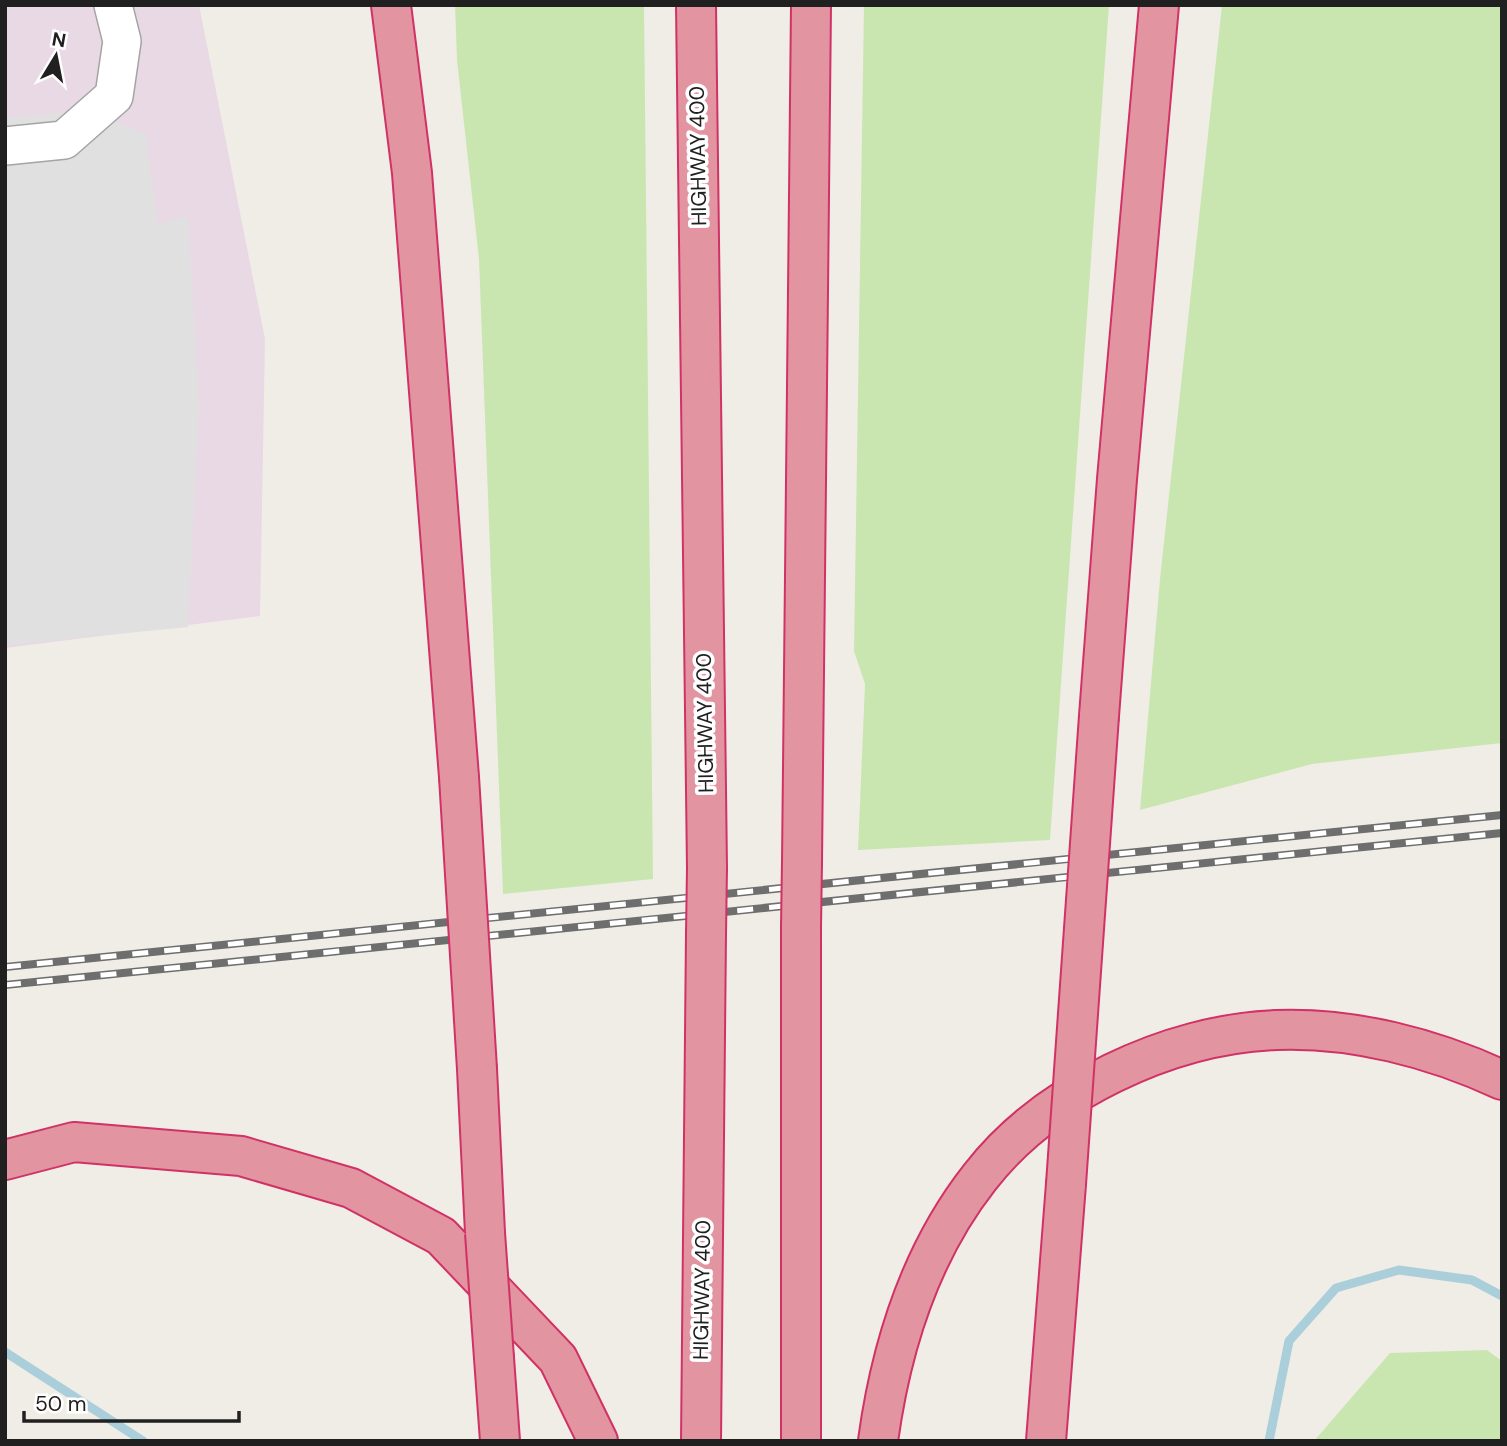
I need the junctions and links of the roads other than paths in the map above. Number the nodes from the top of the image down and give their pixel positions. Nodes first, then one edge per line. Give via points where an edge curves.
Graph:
1 (113, 5) edge
2 (391, 5) edge
3 (408, 5) edge
4 (696, 5) edge
5 (811, 5) edge
6 (1159, 5) edge
7 (5, 146) edge
8 (412, 173) junction
9 (1502, 1080) edge
10 (5, 1160) edge
11 (500, 1441) edge
12 (598, 1441) edge
13 (701, 1441) edge
14 (801, 1441) edge
15 (878, 1441) edge
16 (1046, 1441) edge

1 - 7 lane via 122,41 114,96 64,140
2 - 8 highway
3 - 8 highway
4 - 13 highway, HIGHWAY 400, bridge via 707,868
5 - 14 highway, bridge via 801,927
6 - 16 highway, bridge via 1099,716
8 - 11 highway, bridge via 459,777
9 - 15 highway via 1457,1059 1366,1036 1276,1030 1186,1044 1100,1078 1014,1140 980,1176 955,1213 931,1256 899,1336
10 - 12 highway via 74,1142 241,1156 351,1188 441,1236 558,1359

